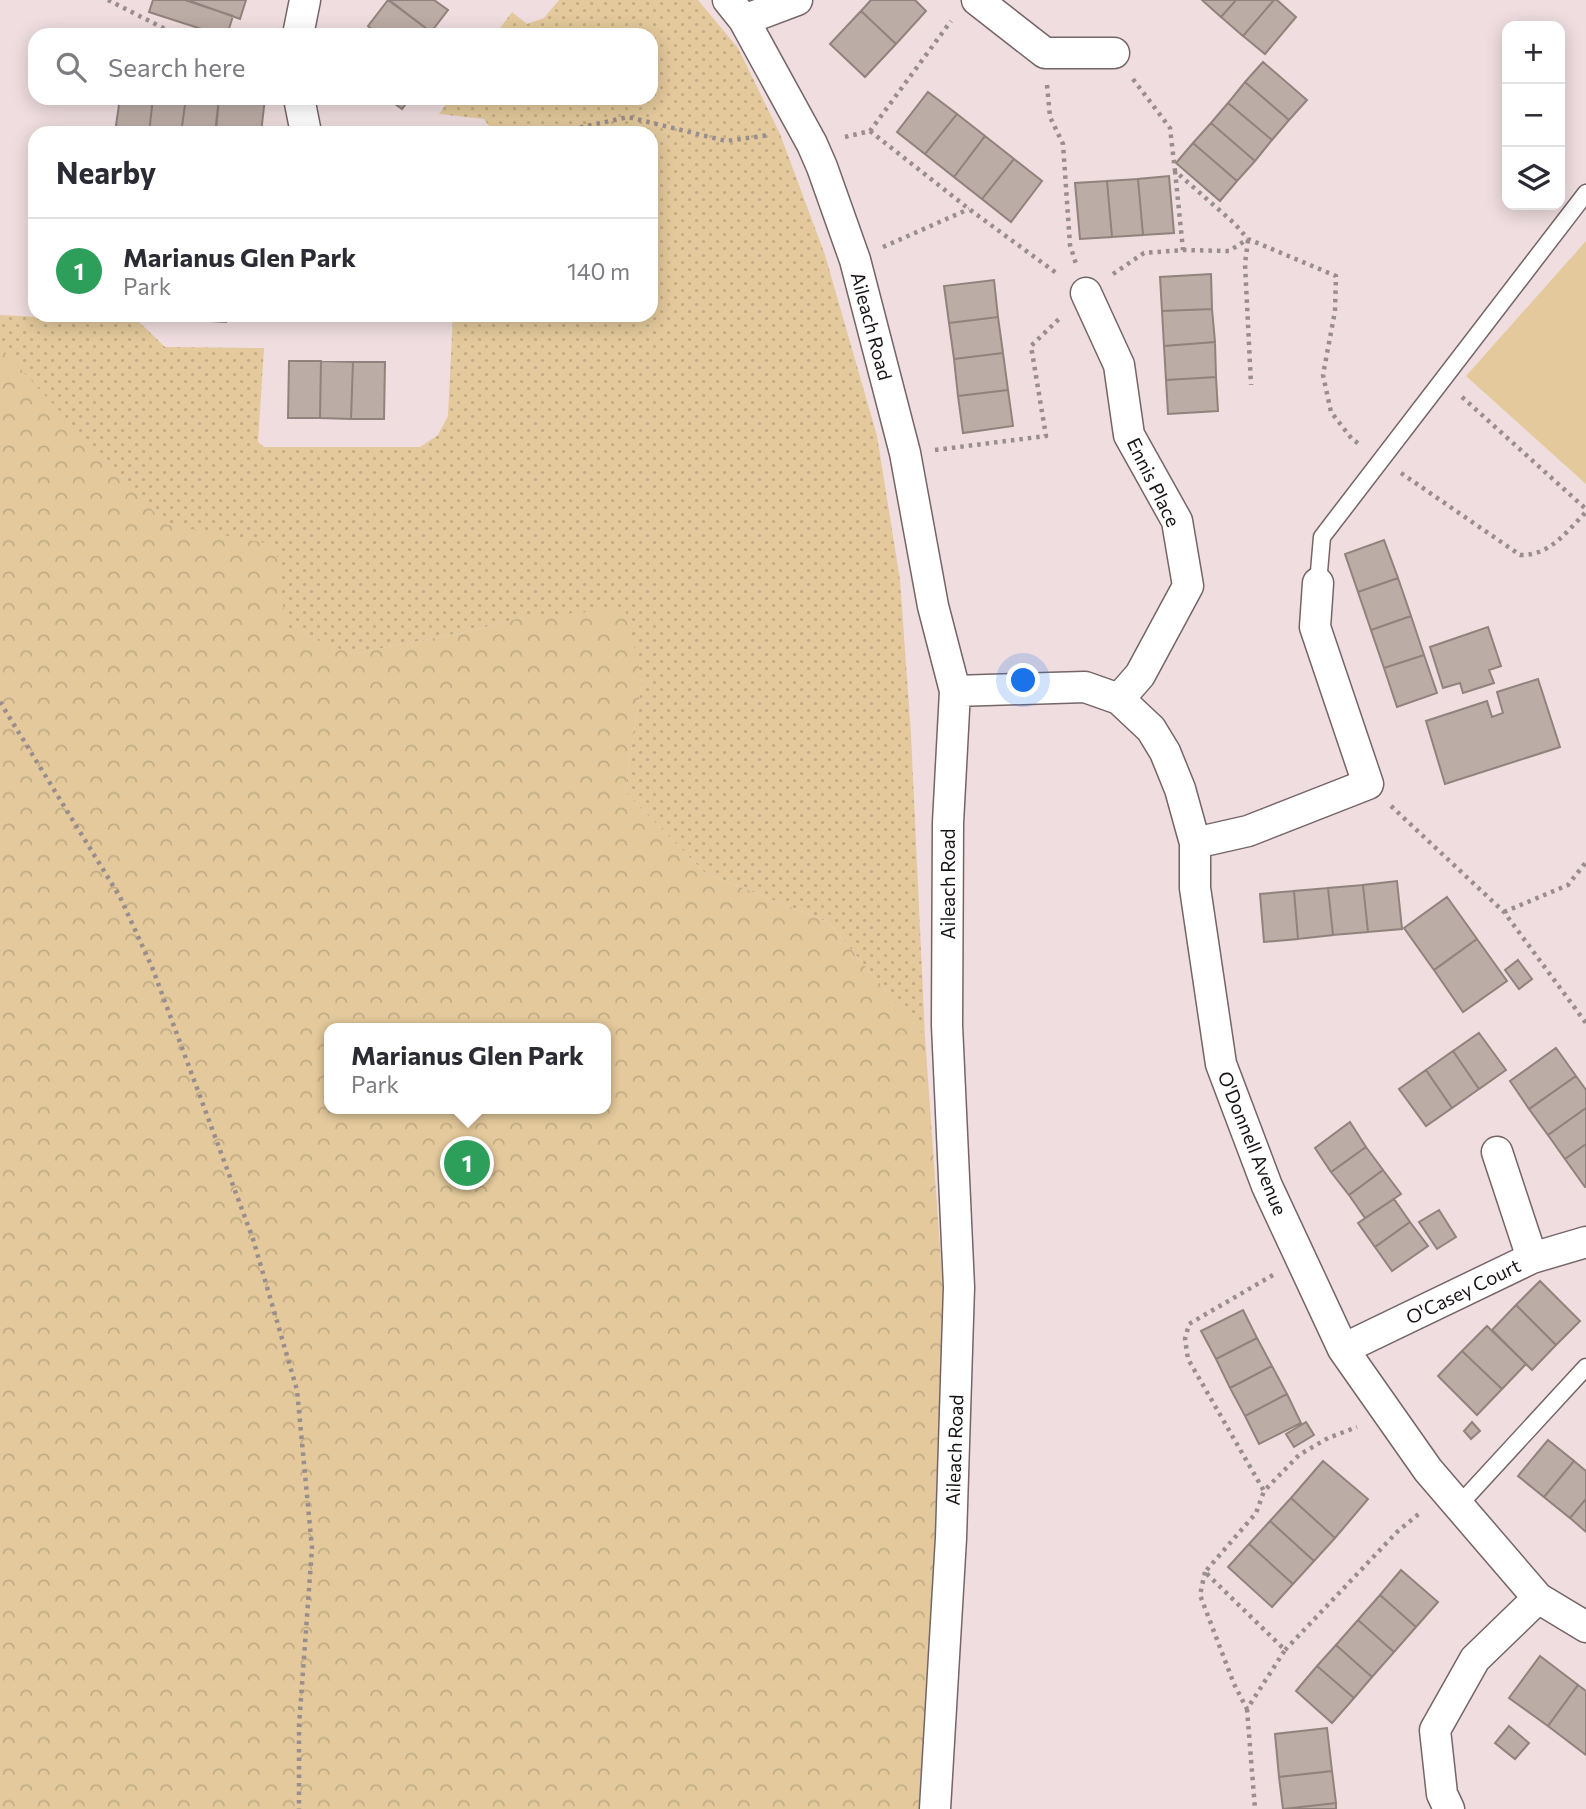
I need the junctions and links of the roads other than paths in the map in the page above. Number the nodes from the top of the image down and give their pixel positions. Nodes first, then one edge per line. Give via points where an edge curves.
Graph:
1 (305, 0) edge
2 (797, 0) edge
3 (967, 6) edge
4 (736, 10) edge
5 (299, 28) edge
6 (1114, 53) road end
7 (300, 105) edge
8 (305, 126) edge
9 (1586, 193) edge
10 (1086, 293) road end
11 (1318, 583) joint
12 (955, 691) junction
13 (1119, 699) junction
14 (1195, 843) junction
15 (1497, 1152) dead end
16 (1586, 1242) edge
17 (1532, 1258) junction
18 (1343, 1349) junction
19 (1586, 1367) edge
20 (1452, 1499) junction
21 (1538, 1598) junction
22 (1586, 1627) edge
23 (935, 1809) edge
24 (1450, 1809) edge

1 - 5 street
2 - 4 street
3 - 6 street via 1045,53
4 - 12 street, Aileach Road via 822,167 855,260 905,453 933,606
7 - 8 street
9 - 11 lane via 1322,537
10 - 13 street, Ennis Place via 1119,365 1129,435 1178,521 1188,586 1140,675
11 - 14 street via 1315,627 1368,784 1248,831
12 - 13 street, O'Donnell Avenue via 1085,687
12 - 23 street, Aileach Road via 948,823 947,1024 959,1287 951,1538
13 - 14 street, O'Donnell Avenue via 1151,729 1165,752
14 - 18 street, O'Donnell Avenue via 1195,888 1221,1063 1267,1186
15 - 17 street
16 - 17 street, O'Casey Court
17 - 18 street, O'Casey Court
18 - 20 street, O'Donnell Avenue
19 - 20 lane
20 - 21 street, O'Donnell Avenue
21 - 22 street, O'Donnell Avenue
21 - 24 street via 1475,1659 1435,1730 1442,1794

